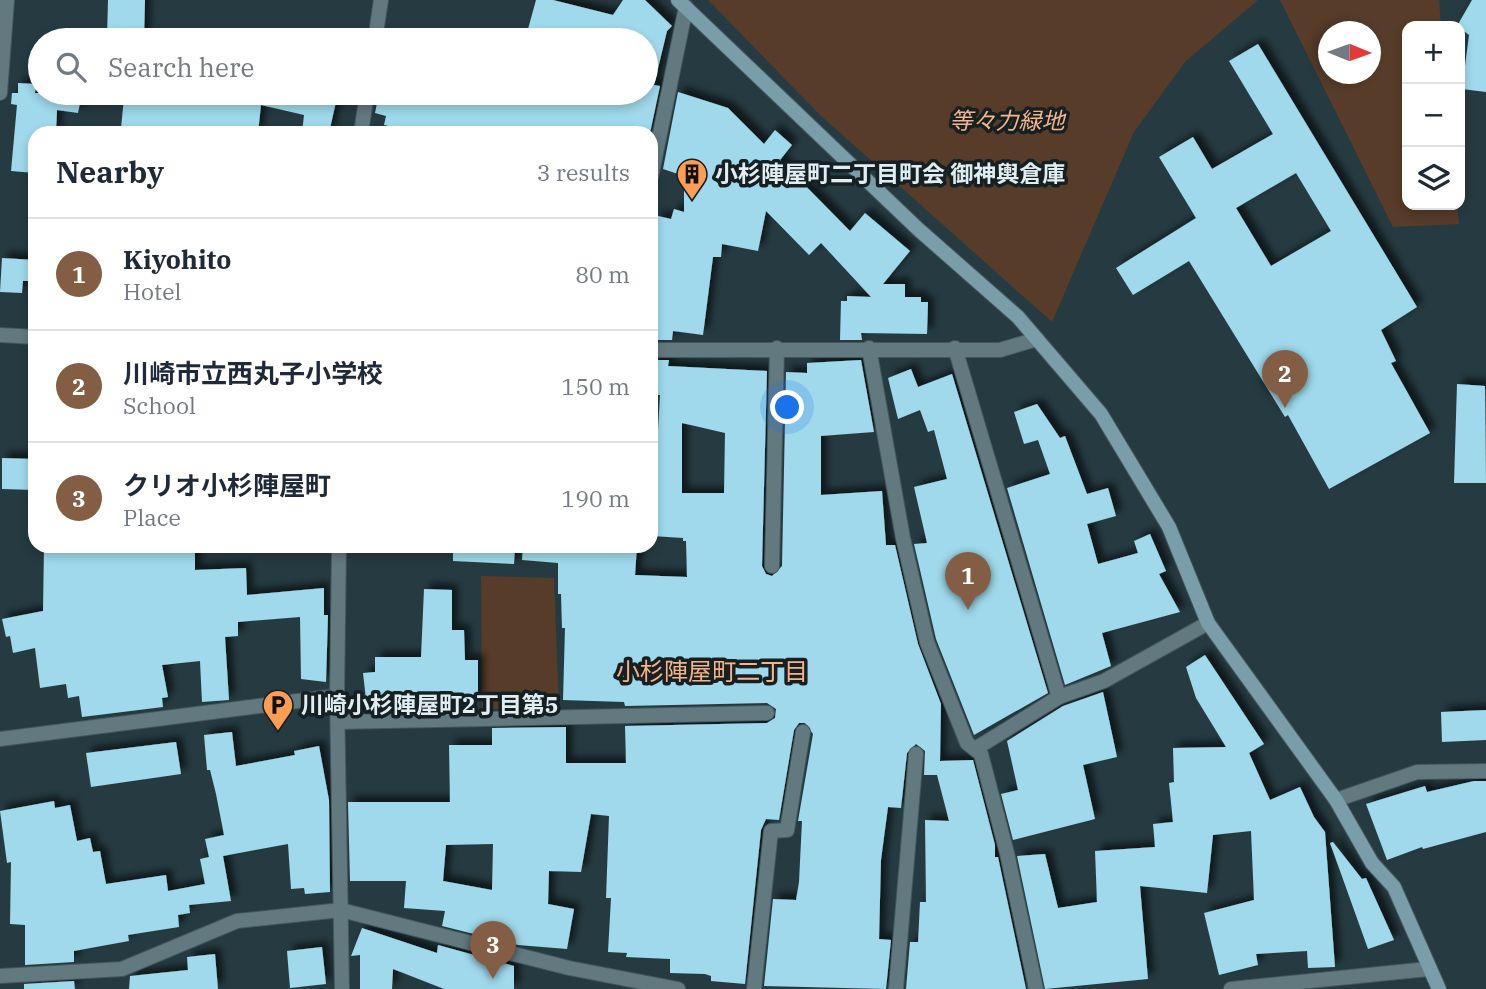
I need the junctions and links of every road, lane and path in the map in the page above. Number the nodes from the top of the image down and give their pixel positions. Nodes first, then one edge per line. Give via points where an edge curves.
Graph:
1 (7, 0) edge
2 (381, 0) edge
3 (682, 4) edge
4 (377, 28) edge
5 (0, 93) edge
6 (365, 105) edge
7 (362, 126) edge
8 (658, 138) edge
9 (0, 335) edge
10 (28, 337) edge
11 (1037, 339) junction
12 (777, 348) junction
13 (869, 348) junction
14 (955, 348) junction
15 (658, 350) edge
16 (339, 553) edge
17 (772, 566) dead end
18 (1208, 623) junction
19 (337, 696) junction
20 (1059, 697) junction
21 (767, 713) dead end
22 (338, 722) junction
23 (803, 732) dead end
24 (0, 739) edge
25 (975, 749) junction
26 (916, 754) dead end
27 (1486, 771) edge
28 (1336, 800) junction
29 (341, 910) junction
30 (1428, 969) junction
31 (0, 976) edge
32 (342, 989) edge
33 (678, 989) edge
34 (754, 989) edge
35 (896, 989) edge
36 (1036, 989) edge
37 (1231, 989) edge
38 (1439, 989) edge

1 - 5 street
2 - 4 street
3 - 8 street
3 - 11 street
6 - 7 street
9 - 10 street
11 - 14 street via 1000,350
11 - 18 street via 1101,414 1170,527
12 - 13 street
12 - 15 street
12 - 17 street
13 - 14 street
13 - 25 street via 927,642 967,743
14 - 20 street
16 - 19 street
18 - 20 street via 1104,681
18 - 28 street
19 - 22 street
19 - 24 street
20 - 25 street
21 - 22 street
22 - 29 street
23 - 34 street via 788,830 772,831
25 - 36 street via 981,754 1007,853
26 - 35 street
27 - 28 street via 1417,772
28 - 30 street via 1372,863 1394,887
29 - 31 street via 237,921 121,969
29 - 32 street
29 - 33 street via 569,968
30 - 37 street
30 - 38 street

